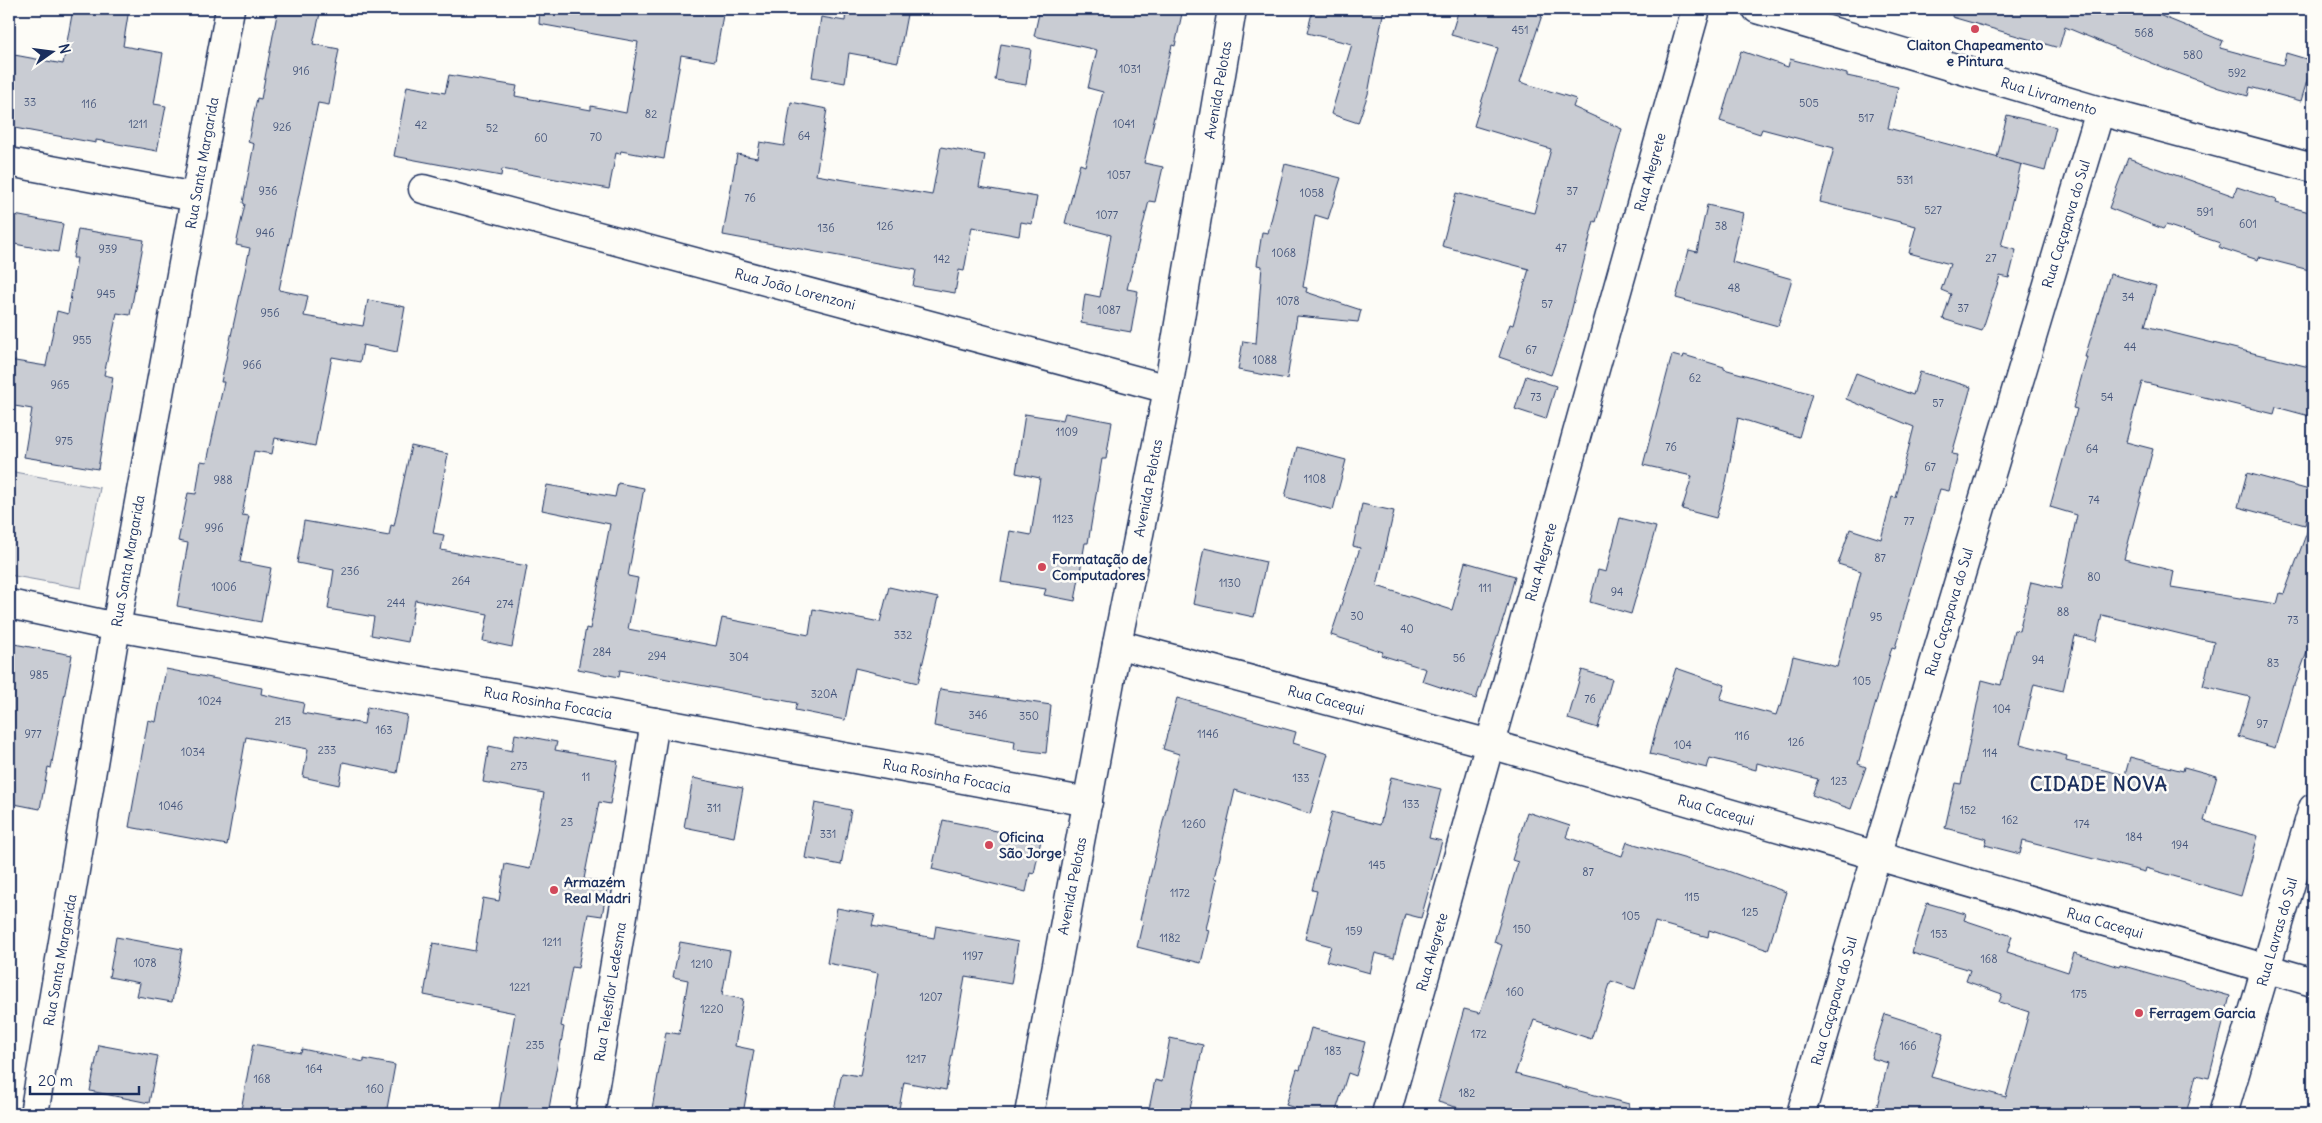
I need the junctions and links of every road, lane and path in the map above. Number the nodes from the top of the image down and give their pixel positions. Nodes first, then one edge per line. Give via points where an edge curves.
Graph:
1 (230, 9) edge
2 (1232, 9) edge
3 (1696, 9) edge
4 (1757, 9) edge
5 (2100, 111) junction
6 (9, 162) edge
7 (2313, 168) edge
8 (423, 189) dead end
9 (196, 197) junction
10 (1168, 390) junction
11 (9, 604) edge
12 (116, 627) junction
13 (1117, 644) junction
14 (655, 722) junction
15 (1490, 744) junction
16 (1088, 802) junction
17 (2313, 808) edge
18 (1876, 857) junction
19 (2266, 969) junction
20 (2313, 982) edge
21 (34, 1114) edge
22 (590, 1114) edge
23 (1029, 1114) edge
24 (1386, 1114) edge
25 (1801, 1114) edge
26 (2223, 1114) edge

1 - 9 street, Rua Santa Margarida
2 - 10 street, Avenida Pelotas
3 - 15 street, Rua Alegrete
4 - 5 street, Rua Livramento
5 - 7 street, Rua Livramento
5 - 18 street, Rua Caçapava do Sul
6 - 9 street
8 - 10 street, Rua João Lorenzoni
9 - 12 street, Rua Santa Margarida
10 - 13 street, Avenida Pelotas
11 - 12 street, Rua Rosinha Focacia
12 - 14 street, Rua Rosinha Focacia
12 - 21 street, Rua Santa Margarida
13 - 15 street, Rua Cacequi
13 - 16 street, Avenida Pelotas
14 - 16 street, Rua Rosinha Focacia
14 - 22 street, Rua Telesflor Ledesma
15 - 18 street, Rua Cacequi
15 - 24 street, Rua Alegrete
16 - 23 street, Avenida Pelotas
17 - 19 street, Rua Lavras do Sul
18 - 19 street, Rua Cacequi
18 - 25 street, Rua Caçapava do Sul
19 - 20 street, Rua Cacequi
19 - 26 street, Rua Lavras do Sul

